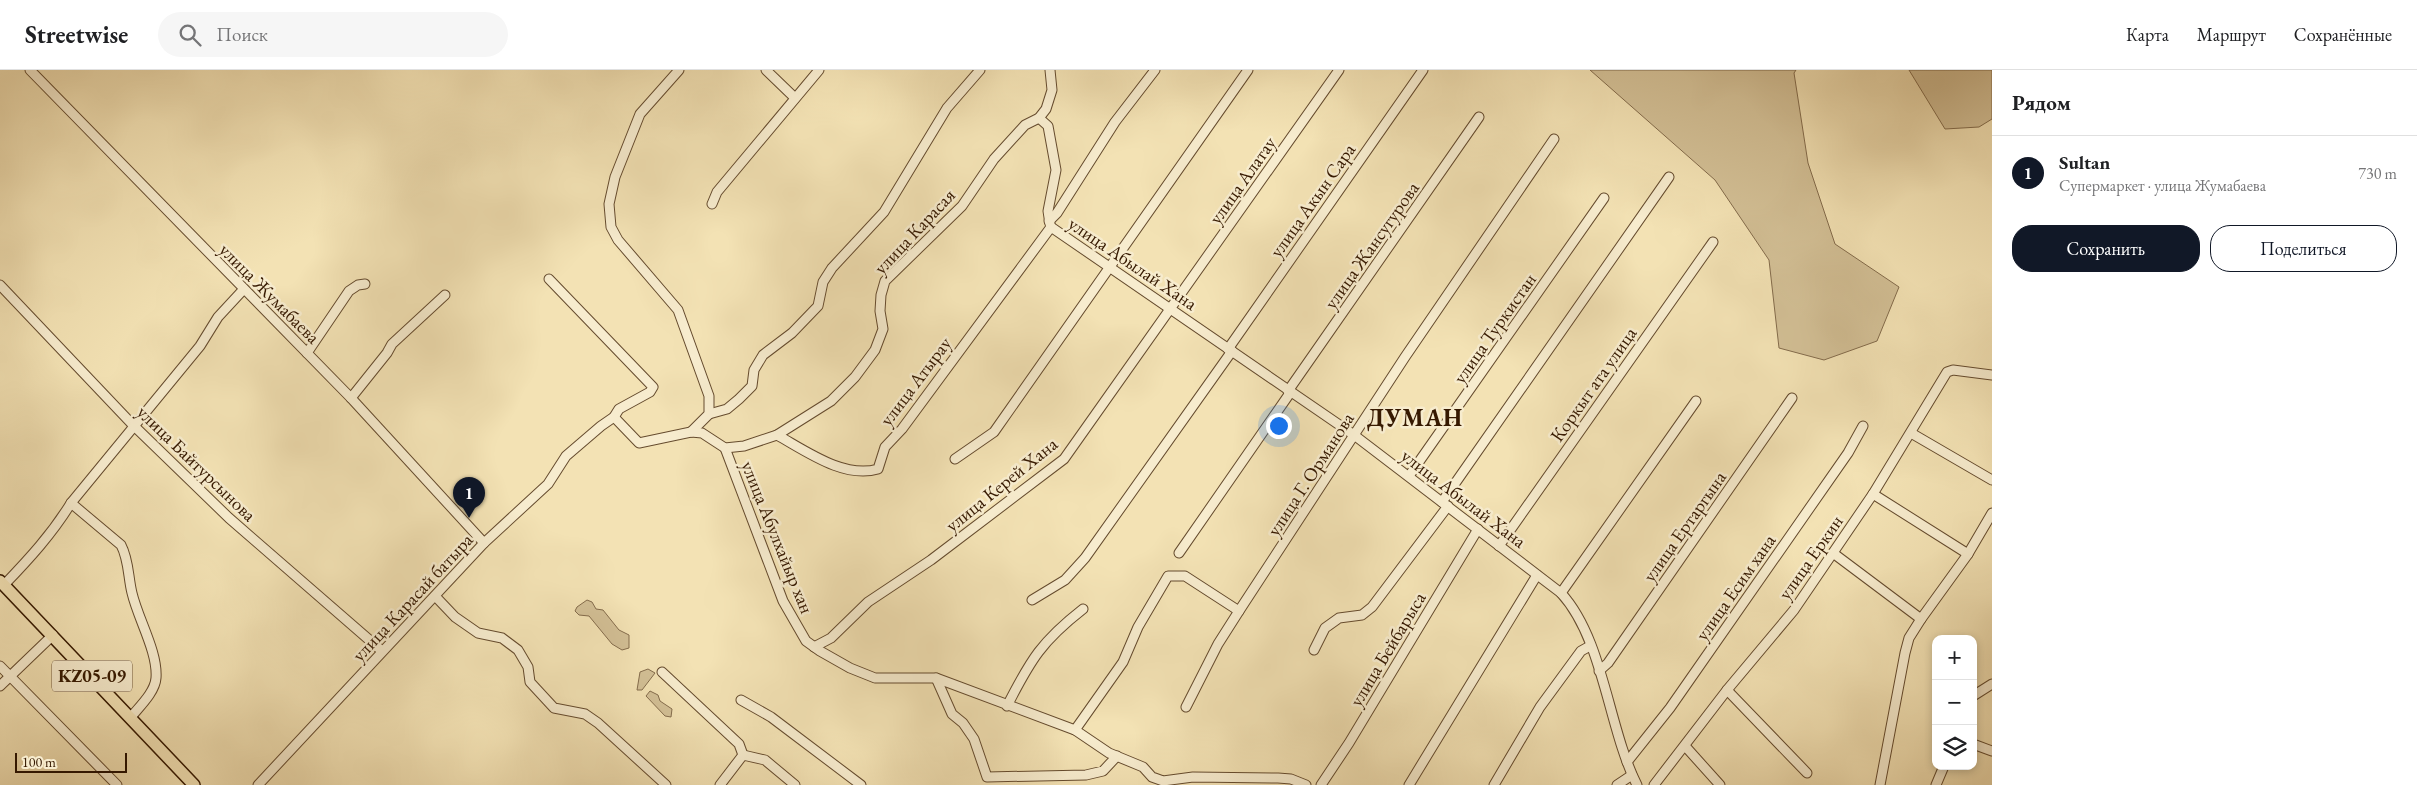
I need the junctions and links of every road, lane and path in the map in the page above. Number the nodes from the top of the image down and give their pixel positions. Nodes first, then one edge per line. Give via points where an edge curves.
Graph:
1 (30, 70) edge
2 (679, 70) edge
3 (766, 70) edge
4 (819, 70) edge
5 (980, 70) edge
6 (1050, 70) edge
7 (1155, 70) edge
8 (1248, 70) edge
9 (1339, 70) edge
10 (1423, 70) edge
11 (795, 98) junction
12 (1479, 117) dead end
13 (1039, 118) junction
14 (1554, 139) dead end
15 (1669, 177) dead end
16 (1604, 198) dead end
17 (712, 204) dead end
18 (1050, 224) junction
19 (1713, 242) dead end
20 (1110, 266) junction
21 (549, 279) dead end
22 (365, 284) dead end
23 (0, 286) edge
24 (243, 290) junction
25 (445, 295) dead end
26 (1171, 309) junction
27 (1230, 350) junction
28 (306, 353) junction
29 (1992, 375) edge
30 (1289, 392) junction
31 (351, 398) junction
32 (1792, 398) dead end
33 (1696, 401) dead end
34 (709, 414) junction
35 (614, 417) junction
36 (134, 425) junction
37 (1863, 426) dead end
38 (691, 432) junction
39 (1911, 433) junction
40 (776, 435) junction
41 (1354, 435) junction
42 (725, 448) junction
43 (955, 459) dead end
44 (1408, 476) junction
45 (1992, 480) edge
46 (1873, 494) junction
47 (70, 503) junction
48 (1445, 504) junction
49 (1992, 513) edge
50 (1478, 529) junction
51 (484, 543) junction
52 (1499, 546) junction
53 (1179, 553) dead end
54 (1833, 553) junction
55 (1968, 554) junction
56 (1538, 575) junction
57 (2, 583) edge
58 (1561, 593) junction
59 (435, 596) junction
60 (1032, 600) dead end
61 (1083, 609) dead end
62 (1239, 611) junction
63 (1921, 618) junction
64 (53, 635) junction
65 (1590, 646) junction
66 (814, 647) junction
67 (1314, 650) dead end
68 (382, 651) junction
69 (0, 666) edge
70 (1599, 671) junction
71 (662, 672) dead end
72 (10, 676) junction
73 (936, 678) junction
74 (1992, 684) edge
75 (0, 686) edge
76 (1727, 690) junction
77 (1977, 693) edge
78 (741, 700) dead end
79 (1007, 706) junction
80 (1186, 707) dead end
81 (131, 717) junction
82 (1075, 730) junction
83 (1977, 745) edge
84 (1685, 746) junction
85 (1992, 751) edge
86 (743, 754) junction
87 (1118, 756) junction
88 (1627, 762) junction
89 (1942, 770) edge
90 (1807, 773) dead end
91 (1632, 775) junction
92 (984, 781) edge
93 (117, 785) edge
94 (194, 785) edge
95 (258, 785) edge
96 (666, 785) edge
97 (720, 785) edge
98 (796, 785) edge
99 (861, 785) edge
100 (1306, 785) edge
101 (1321, 785) edge
102 (1409, 785) edge
103 (1494, 785) edge
104 (1617, 785) edge
105 (1637, 785) edge
106 (1654, 785) edge
107 (1720, 785) edge
108 (1880, 785) edge
109 (1936, 785) edge

1 - 24 street, улица Жумабаева
2 - 34 street via 640,114 615,177 609,204 611,227 618,240 678,310 709,396
3 - 11 street
4 - 11 street
5 - 34 street via 947,108 884,212 832,268 823,282 818,306 763,355 754,370 752,386 739,399 727,409
6 - 13 street via 1052,90 1046,109
7 - 18 street via 1115,122
8 - 20 street
9 - 26 street, улица Алатау
10 - 27 street, улица Акын Сара
11 - 17 street via 718,192
12 - 30 street, улица Жансугурова
13 - 18 street via 1048,126 1056,170 1048,211
13 - 40 street, улица Карасая via 1025,126 994,159 962,206 885,281 880,311 883,329 875,350 855,377 831,402
14 - 41 street, улица Г. Орманова
15 - 48 street
16 - 44 street, улица Туркистан
18 - 20 street, улица Абылай Хана
18 - 40 street, улица Атырау via 902,429 885,447 878,469 864,473 847,470
19 - 52 street, Коркыт ата улица
20 - 26 street, улица Абылай Хана
20 - 43 street via 994,432
21 - 35 street, улица Карасай батыра via 652,387 650,392 619,409
22 - 28 street via 349,291
23 - 36 street, улица Байтурсынова
24 - 28 street, улица Жумабаева
24 - 36 street
25 - 31 street via 392,344
26 - 27 street, улица Абылай Хана
26 - 66 street, улица Керей Хана via 1064,459 930,560 868,602 831,638
27 - 30 street, улица Абылай Хана
27 - 60 street, улица Акын Сара via 1085,558 1066,580
28 - 31 street, улица Жумабаева
29 - 39 street, улица Еркин via 1947,372
30 - 41 street, улица Абылай Хана
30 - 53 street, улица Жансугурова
31 - 51 street, улица Жумабаева
32 - 70 street, улица Ертаргына via 1657,594
33 - 58 street
34 - 38 street
35 - 38 street via 639,443
35 - 51 street, улица Карасай батыра via 566,456 548,484
36 - 47 street
36 - 68 street, улица Байтурсынова via 229,518
37 - 88 street, улица Есим хана via 1848,454 1670,708
38 - 42 street via 702,433
39 - 45 street
39 - 46 street, улица Еркин
40 - 42 street via 744,446
41 - 44 street, улица Абылай Хана
41 - 62 street, улица Г. Орманова
42 - 66 street, улица Абулхайыр хан via 783,601 806,641
44 - 48 street, улица Абылай Хана
46 - 54 street, улица Еркин
46 - 55 street
47 - 57 street via 35,553
47 - 81 street via 121,545 125,552 132,592 150,641 156,678 152,690
48 - 50 street, улица Абылай Хана
48 - 67 street via 1372,607 1362,615 1340,618 1325,628
49 - 55 street
50 - 52 street, улица Абылай Хана
50 - 101 street, улица Бейбарыса
51 - 59 street, улица Карасай батыра
52 - 56 street, улица Абылай Хана
54 - 63 street
54 - 76 street, улица Еркин via 1794,610
55 - 63 street
56 - 58 street, улица Абылай Хана
56 - 102 street
57 - 64 main road, KZ05-09
58 - 65 street, улица Абылай Хана via 1571,605
59 - 68 street, улица Карасай батыра
59 - 96 street via 456,618 478,633 502,638 518,650 528,667 530,682 554,708 585,714 598,722
61 - 79 street via 1040,648
62 - 80 street, улица Г. Орманова
62 - 82 street via 1185,576 1168,576 1138,627 1123,662
63 - 108 street via 1908,638 1904,653
64 - 72 street
64 - 81 main road, KZ05-09
65 - 70 street, улица Абылай Хана
65 - 103 street via 1581,651 1540,707
66 - 73 street, улица Абулхайыр хан via 875,678
68 - 95 street, улица Карасай батыра
69 - 72 street
70 - 88 street, улица Абылай Хана
71 - 86 street via 739,744
72 - 75 street
72 - 93 street
73 - 79 street, улица Абулхайыр хан
73 - 92 street via 952,714 974,739
74 - 77 street
76 - 84 street, улица Еркин
76 - 90 street
78 - 99 street via 771,717
79 - 82 street, улица Абулхайыр хан
81 - 94 main road, KZ05-09
82 - 87 street, улица Абулхайыр хан
83 - 85 street
84 - 106 street, улица Еркин
84 - 107 street
86 - 97 street
86 - 98 street via 765,760
87 - 92 street via 1103,771 1086,775
87 - 100 street, улица Абулхайыр хан via 1143,767 1152,777 1163,781 1193,777 1284,778
88 - 91 street, улица Абылай Хана
89 - 109 street
91 - 104 street
91 - 105 street, улица Абылай Хана

